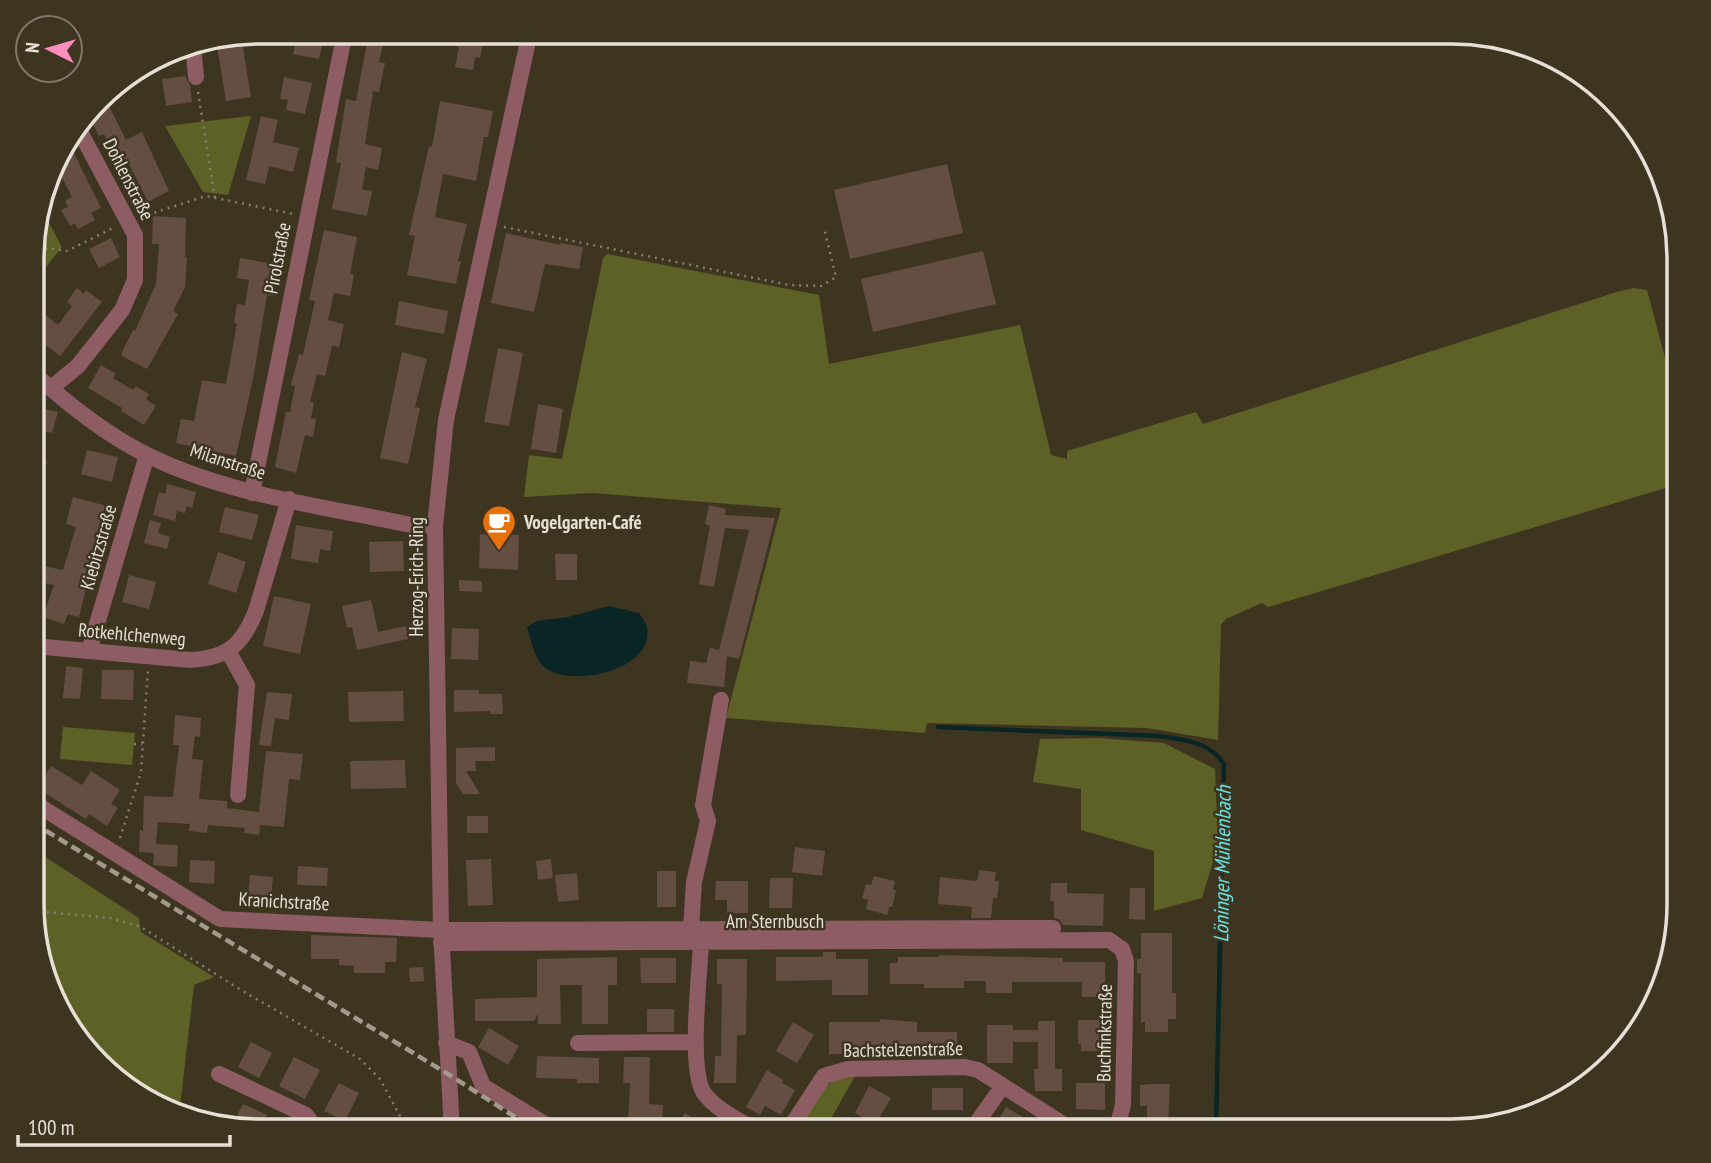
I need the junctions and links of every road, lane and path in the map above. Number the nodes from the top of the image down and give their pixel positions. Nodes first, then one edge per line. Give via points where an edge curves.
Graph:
1 (343, 44) edge
2 (527, 44) edge
3 (194, 54) edge
4 (196, 77) joint
5 (82, 136) edge
6 (215, 199) junction
7 (307, 216) junction
8 (129, 221) junction
9 (487, 224) junction
10 (824, 228) dead end
11 (45, 250) edge
12 (44, 382) edge
13 (51, 388) junction
14 (147, 455) junction
15 (251, 493) junction
16 (289, 499) junction
17 (435, 526) junction
18 (44, 647) edge
19 (89, 651) junction
20 (228, 651) junction
21 (149, 658) junction
22 (721, 700) dead end
23 (134, 744) dead end
24 (142, 744) junction
25 (238, 794) dead end
26 (44, 809) edge
27 (115, 854) junction
28 (44, 912) edge
29 (1053, 928) dead end
30 (696, 935) junction
31 (853, 935) junction
32 (441, 937) junction
33 (1109, 940) joint
34 (696, 1042) junction
35 (446, 1043) junction
36 (578, 1043) dead end
37 (219, 1074) dead end
38 (1002, 1087) junction
39 (309, 1119) edge
40 (402, 1119) edge
41 (451, 1119) edge
42 (537, 1119) edge
43 (737, 1119) edge
44 (796, 1119) edge
45 (979, 1119) edge
46 (1054, 1119) edge
47 (1119, 1119) edge

1 - 7 street, Pirolstraße
2 - 9 street, Herzog-Erich-Ring
3 - 4 street
4 - 6 path
5 - 8 street, Dohlenstraße
6 - 7 path
6 - 8 path via 206,196 186,201
7 - 15 street, Pirolstraße
8 - 11 path via 67,251
8 - 13 street, Dohlenstraße via 135,235 135,280 122,310 78,366
9 - 10 path via 789,285 821,286 836,277
9 - 17 street, Herzog-Erich-Ring via 446,420
12 - 13 street, Milanstraße
13 - 14 street, Milanstraße via 80,413
14 - 15 street, Milanstraße
14 - 19 street, Kiebitzstraße
15 - 16 street, Milanstraße
16 - 17 street, Milanstraße
16 - 20 street via 256,611 238,644
17 - 32 street, Herzog-Erich-Ring
18 - 19 street, Rotkehlchenweg
19 - 21 street, Rotkehlchenweg
20 - 21 street, Rotkehlchenweg via 207,659
20 - 25 street via 247,685
21 - 24 path
22 - 30 street via 703,805 708,821 694,882
23 - 24 path
24 - 27 path via 141,772
26 - 27 street, Kranichstraße
27 - 32 street, Kranichstraße via 220,919
28 - 40 path via 111,918 141,927 360,1059 380,1079
29 - 31 street, Am Sternbusch
30 - 31 street, Am Sternbusch
30 - 32 street, Am Sternbusch
30 - 34 street
31 - 33 street, Am Sternbusch
32 - 35 street, Herzog-Erich-Ring
33 - 47 street, Buchfinkstraße via 1122,949 1126,961
34 - 36 street
34 - 43 street via 702,1091
35 - 41 street, Herzog-Erich-Ring
35 - 42 street via 469,1052 483,1086
37 - 39 street
38 - 44 street, Bachstelzenstraße via 978,1070 965,1067 848,1069 824,1076
38 - 45 street
38 - 46 street, Bachstelzenstraße

